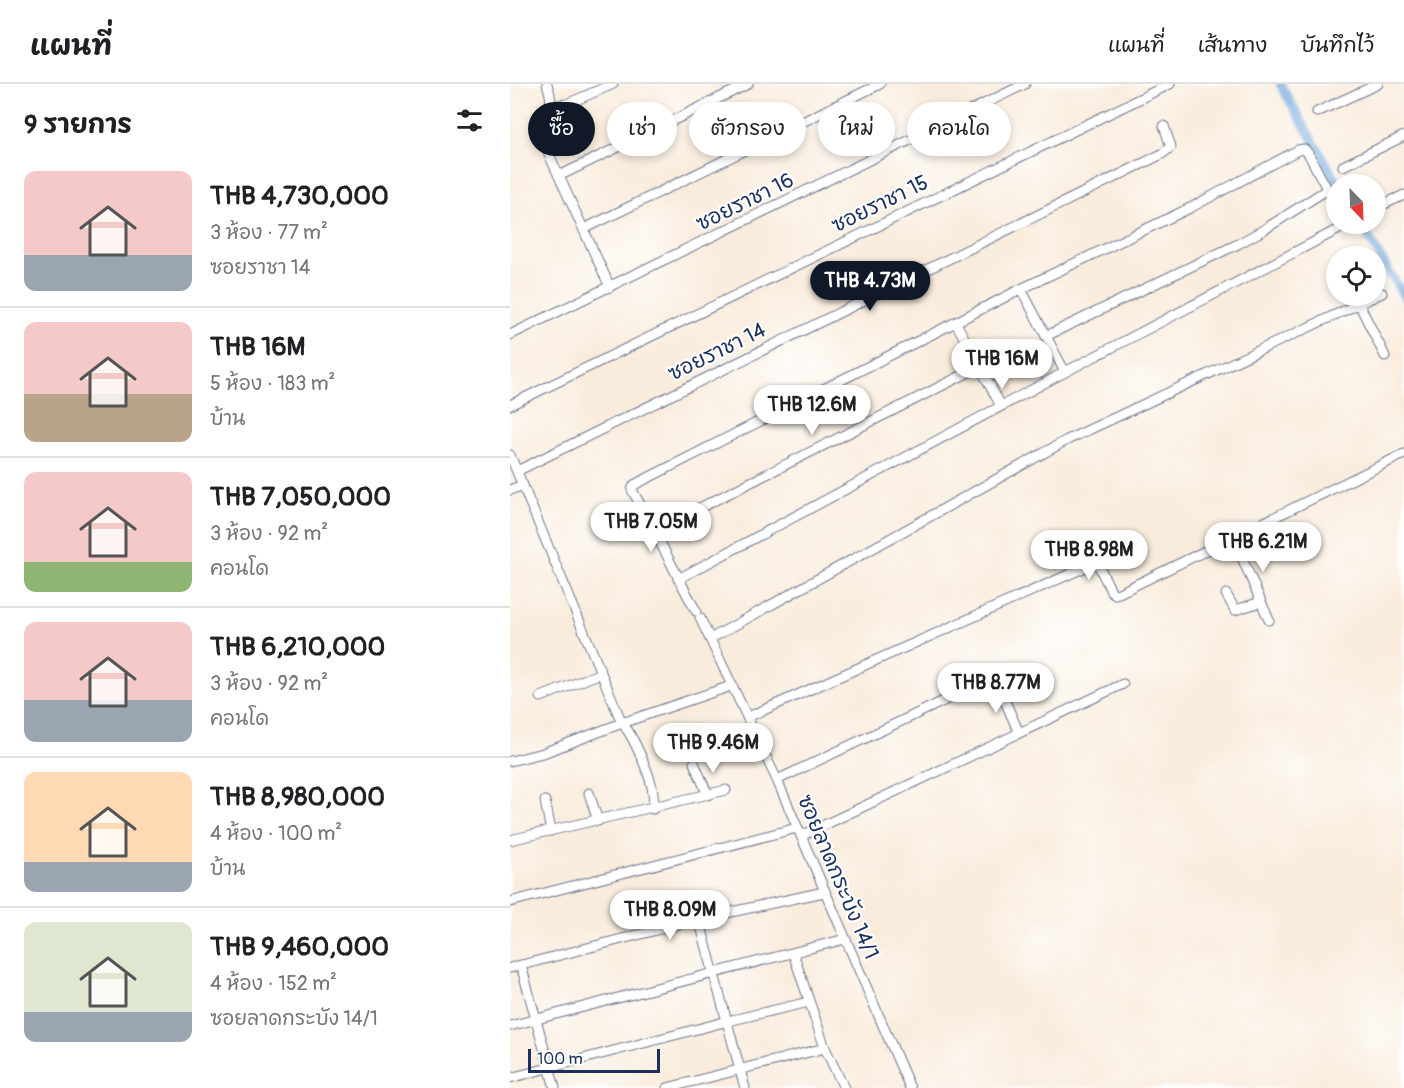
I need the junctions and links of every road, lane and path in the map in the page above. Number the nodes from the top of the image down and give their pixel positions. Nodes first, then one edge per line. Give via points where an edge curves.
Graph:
1 (547, 84) edge
2 (613, 84) edge
3 (748, 84) edge
4 (880, 84) edge
5 (1025, 84) edge
6 (1170, 84) edge
7 (1378, 84) edge
8 (550, 102) edge
9 (572, 102) edge
10 (1317, 112) dead end
11 (1164, 126) dead end
12 (1404, 136) edge
13 (551, 156) edge
14 (1343, 166) dead end
15 (559, 176) junction
16 (1326, 185) edge
17 (1326, 190) edge
18 (1404, 195) edge
19 (1386, 203) edge
20 (584, 229) junction
21 (1329, 234) edge
22 (610, 287) junction
23 (1021, 289) junction
24 (1355, 306) edge
25 (1360, 306) edge
26 (956, 322) junction
27 (510, 335) edge
28 (1046, 336) junction
29 (1385, 356) dead end
30 (979, 367) junction
31 (1065, 372) junction
32 (510, 405) edge
33 (1001, 406) junction
34 (1404, 454) edge
35 (510, 455) edge
36 (517, 471) junction
37 (522, 485) junction
38 (510, 490) edge
39 (656, 530) junction
40 (1233, 537) junction
41 (678, 579) junction
42 (1226, 594) dead end
43 (1261, 602) junction
44 (1269, 620) dead end
45 (710, 639) junction
46 (601, 673) junction
47 (1123, 684) dead end
48 (998, 685) dead end
49 (731, 686) junction
50 (970, 688) dead end
51 (541, 698) dead end
52 (748, 717) junction
53 (622, 723) junction
54 (1019, 733) junction
55 (510, 761) edge
56 (694, 763) dead end
57 (777, 780) junction
58 (726, 790) dead end
59 (589, 793) dead end
60 (708, 795) junction
61 (545, 801) dead end
62 (653, 808) junction
63 (598, 821) junction
64 (551, 831) junction
65 (799, 832) junction
66 (510, 840) edge
67 (824, 892) junction
68 (510, 902) edge
69 (699, 919) junction
70 (845, 939) junction
71 (793, 953) junction
72 (521, 965) junction
73 (510, 968) edge
74 (713, 972) junction
75 (809, 1002) junction
76 (536, 1019) junction
77 (728, 1021) junction
78 (510, 1026) edge
79 (825, 1048) junction
80 (550, 1068) junction
81 (740, 1069) junction
82 (510, 1078) edge
83 (555, 1088) edge
84 (667, 1088) edge
85 (745, 1088) edge
86 (844, 1088) edge
87 (910, 1088) edge

1 - 8 street
2 - 9 street
3 - 15 street
4 - 20 street
5 - 22 street, ซอยราชา 16
6 - 32 street, ซอยราชา 15
7 - 10 street
11 - 36 street, ซอยราชา 14 via 1171,147 1162,154
12 - 14 street
13 - 15 street
15 - 20 street
16 - 23 street via 1308,153 1298,150 1190,208
17 - 28 street via 1238,244
18 - 19 street
20 - 22 street
21 - 31 street
22 - 27 street, ซอยราชา 16
23 - 26 street
23 - 28 street
24 - 45 street via 1067,440
25 - 29 street
26 - 30 street
26 - 39 street, ซอยลาดกระบัง 14/1 via 634,484 632,490
28 - 31 street
30 - 33 street
30 - 39 street
31 - 33 street
33 - 41 street
34 - 40 street
35 - 36 street
36 - 37 street
37 - 38 street
37 - 46 street
39 - 41 street, ซอยลาดกระบัง 14/1
40 - 43 street
40 - 52 street via 1115,594 1097,562
41 - 45 street, ซอยลาดกระบัง 14/1
42 - 43 street via 1235,610
43 - 44 street
45 - 49 street, ซอยลาดกระบัง 14/1
46 - 51 street
46 - 53 street
47 - 54 street
48 - 54 street
49 - 52 street, ซอยลาดกระบัง 14/1
49 - 53 street
50 - 57 street
52 - 57 street, ซอยลาดกระบัง 14/1
53 - 55 street via 543,753
53 - 62 street via 630,732 651,785
54 - 65 street
56 - 60 street
57 - 65 street, ซอยลาดกระบัง 14/1
58 - 60 street
59 - 63 street
60 - 62 street
61 - 64 street
62 - 63 street
63 - 64 street
64 - 66 street
65 - 67 street, ซอยลาดกระบัง 14/1
65 - 68 street
67 - 69 street
67 - 70 street, ซอยลาดกระบัง 14/1
69 - 72 street
69 - 74 street
70 - 71 street
70 - 87 street, ซอยลาดกระบัง 14/1
71 - 74 street
71 - 75 street
72 - 73 street
72 - 76 street
74 - 76 street
74 - 77 street
75 - 77 street
75 - 79 street
76 - 78 street
76 - 80 street
77 - 80 street
77 - 81 street
79 - 81 street
79 - 86 street
80 - 82 street
80 - 83 street
81 - 84 street
81 - 85 street

